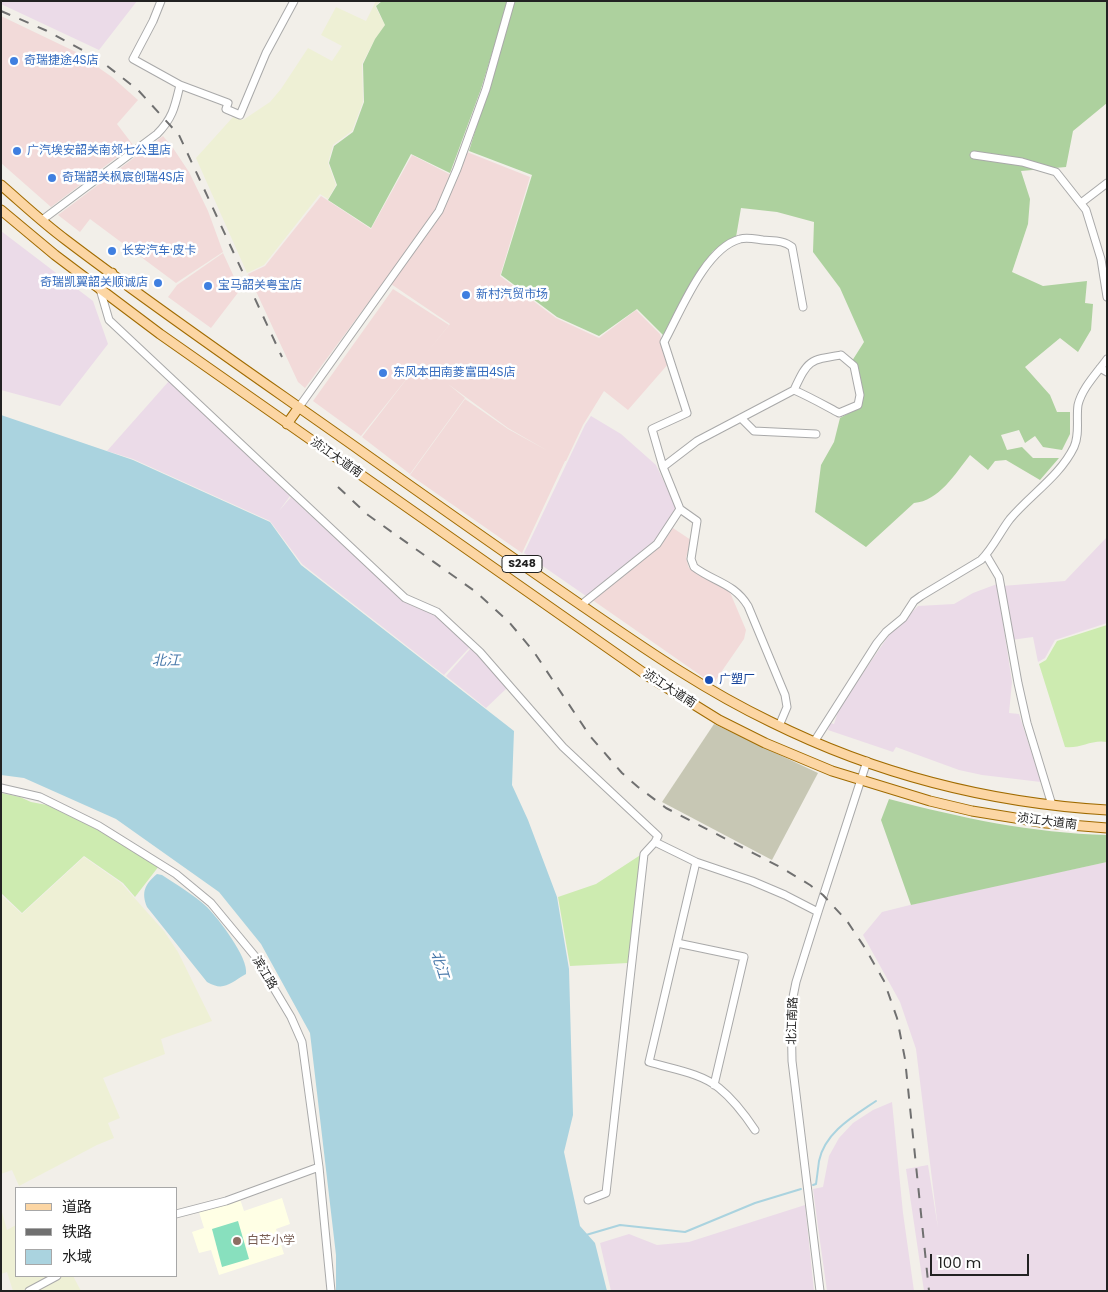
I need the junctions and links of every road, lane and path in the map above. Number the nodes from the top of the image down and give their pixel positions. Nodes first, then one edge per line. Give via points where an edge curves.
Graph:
1 (161, 1) edge
2 (294, 1) edge
3 (511, 1) edge
4 (180, 85) junction
5 (974, 155) dead end
6 (1107, 184) edge
7 (1, 186) edge
8 (1080, 203) junction
9 (1, 210) edge
10 (42, 220) junction
11 (112, 273) junction
12 (100, 289) junction
13 (1107, 298) edge
14 (803, 307) dead end
15 (1107, 359) edge
16 (1103, 370) edge
17 (794, 390) junction
18 (299, 407) junction
19 (741, 418) junction
20 (287, 424) junction
21 (816, 434) dead end
22 (663, 467) junction
23 (680, 509) junction
24 (986, 554) junction
25 (581, 605) junction
26 (779, 726) junction
27 (814, 742) junction
28 (867, 761) junction
29 (861, 780) junction
30 (1, 788) edge
31 (1052, 805) junction
32 (1107, 810) edge
33 (1107, 828) edge
34 (655, 842) junction
35 (696, 862) junction
36 (818, 912) junction
37 (677, 943) junction
38 (714, 1085) junction
39 (755, 1130) dead end
40 (319, 1167) junction
41 (588, 1200) dead end
42 (178, 1213) edge
43 (55, 1277) edge
44 (29, 1291) edge
45 (331, 1291) edge
46 (820, 1291) edge

1 - 4 street via 133,59
2 - 4 street via 266,53 240,115 226,109 228,103
3 - 18 street via 486,89 439,211
4 - 10 street via 168,123 157,134
5 - 8 street via 1022,162 1056,172
6 - 8 street
7 - 10 main road, 浈江大道南 / S248
8 - 13 street via 1086,210 1101,259
9 - 12 main road, 浈江大道南 / S248
10 - 11 main road, 浈江大道南 / S248
11 - 12 main road
11 - 18 main road, 浈江大道南 / S248
12 - 20 main road, 浈江大道南 / S248
12 - 34 street via 109,320 405,598 437,612 480,652 563,747 658,836
14 - 22 street via 792,247 788,244 744,238 726,245 716,255 697,279 664,342 687,413 652,429
15 - 16 street
16 - 24 street via 1081,397 1077,436 1070,453 1011,518
17 - 17 street via 840,413 858,405 860,395 854,366 841,355 813,360 802,372
17 - 19 street
18 - 20 main road
18 - 25 main road, 浈江大道南 / S248
19 - 21 street via 754,431
19 - 22 street via 696,441
20 - 29 main road, 浈江大道南 / S248 via 676,694 765,743
22 - 23 street
23 - 25 street via 657,544
23 - 26 street via 697,521 691,559 694,567 727,585 748,606 785,695 787,707
24 - 27 street via 917,598 903,618 877,643
24 - 31 street via 999,577 1027,723
25 - 26 main road, 浈江大道南 / S248 via 696,682
26 - 27 main road, 浈江大道南 / S248
27 - 28 main road, 浈江大道南 / S248
28 - 29 street, 北江南路
28 - 31 main road, 浈江大道南 / S248 via 939,785
29 - 33 main road, 浈江大道南 / S248 via 930,802 972,811 1046,824
29 - 36 street, 北江南路
30 - 40 street, 滨江路 via 40,797 99,826 176,874 211,903 254,955 302,1042
31 - 32 main road, 浈江大道南 / S248
34 - 35 street
34 - 41 street via 644,854 606,1193
35 - 36 street via 752,881
35 - 37 street
36 - 46 street, 北江南路 via 796,982 791,1007 791,1033
37 - 38 street via 650,1062
37 - 38 street via 744,956
38 - 39 street via 740,1108
40 - 42 street
40 - 45 street, 滨江路
43 - 44 street

